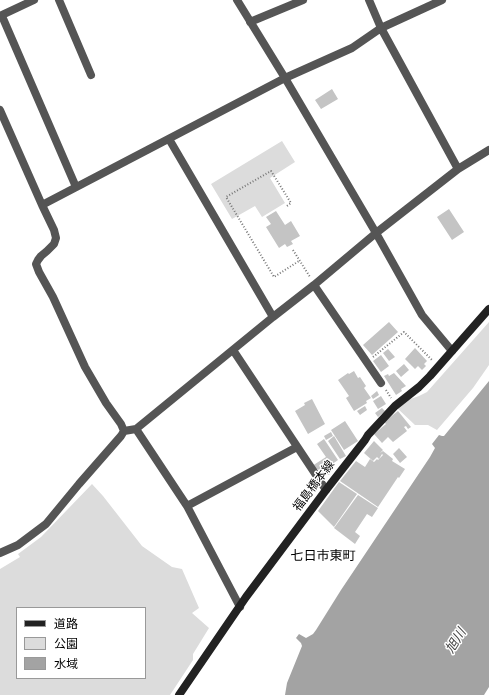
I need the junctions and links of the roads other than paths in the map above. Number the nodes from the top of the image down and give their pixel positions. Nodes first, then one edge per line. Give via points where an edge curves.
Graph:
1 (34, 0) edge
2 (59, 0) edge
3 (237, 0) edge
4 (303, 0) edge
5 (369, 0) edge
6 (442, 0) edge
7 (1, 16) edge
8 (250, 22) junction
9 (381, 28) junction
10 (91, 75) dead end
11 (285, 78) junction
12 (0, 110) edge
13 (169, 139) junction
14 (489, 150) edge
15 (458, 170) junction
16 (76, 187) junction
17 (42, 205) junction
18 (376, 233) junction
19 (314, 285) junction
20 (489, 309) edge
21 (273, 318) junction
22 (233, 350) junction
23 (452, 351) junction
24 (381, 383) road end
25 (136, 429) junction
26 (124, 431) junction
27 (297, 447) junction
28 (326, 490) junction
29 (186, 506) junction
30 (0, 553) edge
31 (240, 606) junction
32 (179, 695) edge

1 - 7 street
2 - 10 street
3 - 8 street
4 - 8 street
5 - 9 street
6 - 9 street
7 - 16 street
8 - 11 street
9 - 11 street via 352,48
9 - 15 street
11 - 13 street
11 - 18 street
12 - 17 street
13 - 16 street
13 - 21 street
14 - 15 street
15 - 18 street
16 - 17 street
17 - 26 street via 56,238 54,244 40,256 36,264 85,367
18 - 19 street
18 - 23 street via 422,315
19 - 21 street
19 - 24 street
20 - 23 main road, 福島橋本線
21 - 22 street
22 - 25 street
22 - 27 street
23 - 28 main road, 福島橋本線 via 419,387 396,405 368,435
25 - 26 street
25 - 29 street
26 - 30 street via 46,524 18,545
27 - 28 street
27 - 29 street
28 - 31 main road, 福島橋本線
29 - 31 street
31 - 32 main road, 福島橋本線

